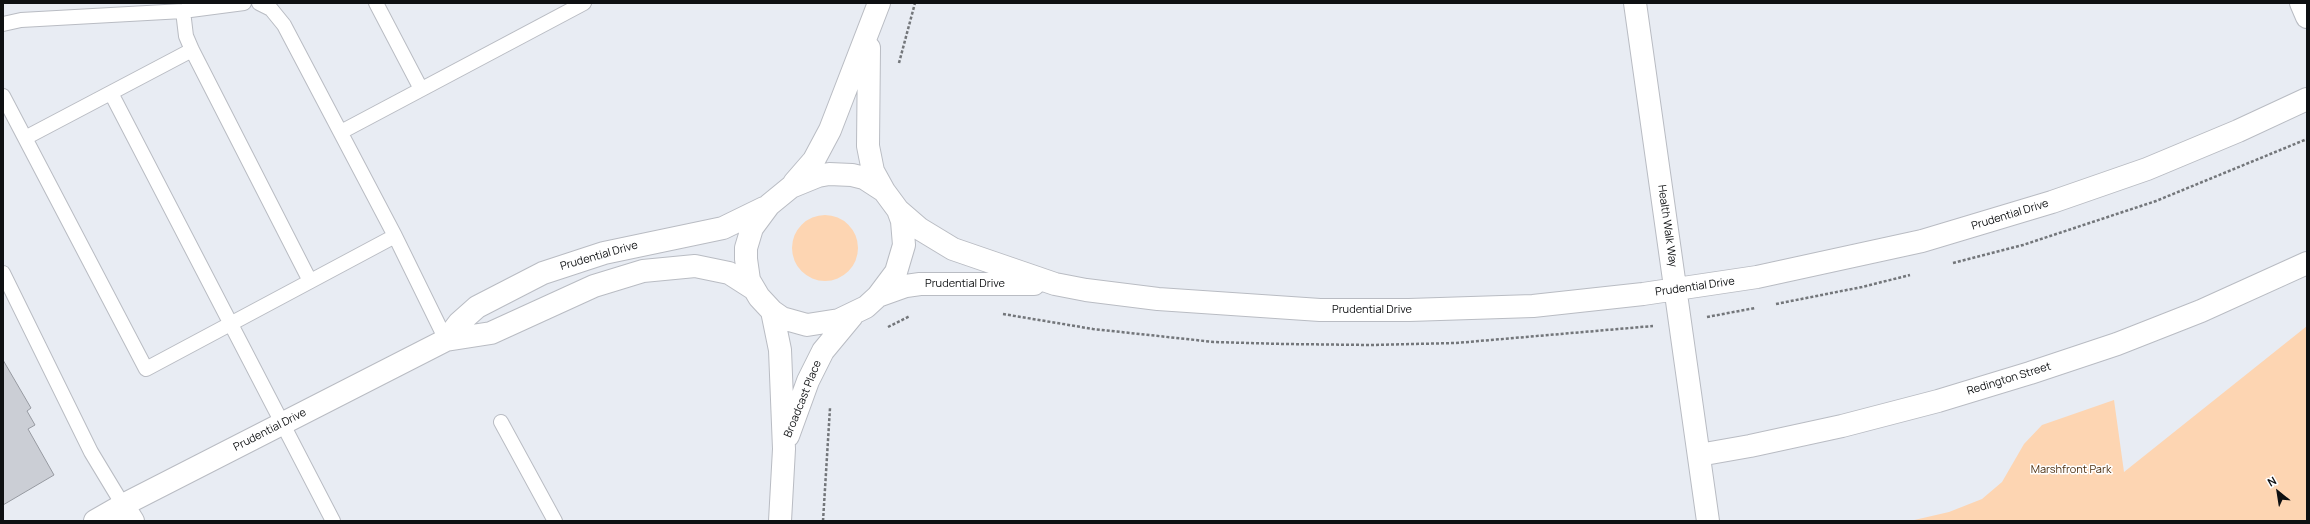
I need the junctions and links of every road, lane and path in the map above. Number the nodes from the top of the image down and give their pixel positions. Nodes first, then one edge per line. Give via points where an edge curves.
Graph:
1 (244, 3) edge
2 (262, 3) edge
3 (376, 3) edge
4 (584, 3) edge
5 (879, 3) edge
6 (915, 3) edge
7 (1635, 3) edge
8 (2301, 3) edge
9 (183, 11) junction
10 (2307, 17) edge
11 (3, 24) edge
12 (871, 27) junction
13 (192, 50) junction
14 (898, 64) dead end
15 (421, 89) junction
16 (111, 93) junction
17 (3, 96) edge
18 (2307, 99) edge
19 (341, 132) junction
20 (25, 138) junction
21 (791, 187) junction
22 (884, 192) junction
23 (768, 205) junction
24 (898, 210) junction
25 (395, 236) junction
26 (2307, 263) edge
27 (3, 273) edge
28 (310, 281) junction
29 (1055, 284) junction
30 (754, 289) junction
31 (1676, 289) junction
32 (878, 296) junction
33 (772, 311) junction
34 (854, 313) junction
35 (996, 313) dead end
36 (915, 314) dead end
37 (229, 325) junction
38 (1643, 327) dead end
39 (884, 329) dead end
40 (446, 340) junction
41 (830, 404) dead end
42 (501, 422) dead end
43 (282, 424) junction
44 (784, 449) junction
45 (1699, 455) junction
46 (128, 513) edge
47 (95, 521) edge
48 (333, 521) edge
49 (555, 521) edge
50 (780, 521) edge
51 (822, 521) edge
52 (1708, 521) edge

1 - 9 lane
2 - 19 lane via 271,9 284,25
3 - 15 lane
4 - 15 lane
5 - 12 street
6 - 14 path
7 - 31 street, Health Walk Way
8 - 10 street
9 - 11 lane via 21,20
9 - 13 lane via 186,36
12 - 21 street via 821,150
12 - 22 street via 867,94 868,146 874,171
13 - 16 lane
13 - 28 lane
15 - 19 lane
16 - 20 lane
16 - 37 lane
17 - 20 lane
18 - 31 street, Prudential Drive via 2232,134 2147,169 1972,227 1797,270
19 - 25 lane
20 - 37 lane via 146,369
21 - 22 street via 818,176 841,174 864,178
21 - 23 street
22 - 24 street
23 - 30 street via 752,228 746,248 747,270
23 - 40 street, Prudential Drive via 723,228 604,253 543,274 477,307 459,323
24 - 29 street, Prudential Drive via 920,229 953,249
24 - 32 street via 904,233 901,259 896,272
25 - 28 lane
25 - 40 lane
26 - 45 street, Redington Street via 2194,314 2030,373 1938,402 1842,426
27 - 46 lane via 91,452
28 - 37 lane
29 - 31 street, Prudential Drive via 1188,302 1364,311 1533,306
29 - 32 street, Prudential Drive via 920,284
30 - 33 street
30 - 40 street, Prudential Drive via 739,278 716,269 695,266 660,268 594,286 491,333
31 - 45 street, Health Walk Way
32 - 34 street
33 - 34 street via 782,318 808,326 824,324
33 - 44 street, Broadcast Place via 780,350
34 - 44 street, Broadcast Place via 832,338 812,371
35 - 38 path via 1093,329 1214,342 1371,346 1456,343
36 - 39 path
37 - 43 lane
40 - 43 street, Prudential Drive
41 - 51 path
42 - 49 lane
43 - 46 street, Prudential Drive
43 - 48 lane
44 - 50 street, Broadcast Place
45 - 52 street, Health Walk Way
46 - 47 street, Prudential Drive

